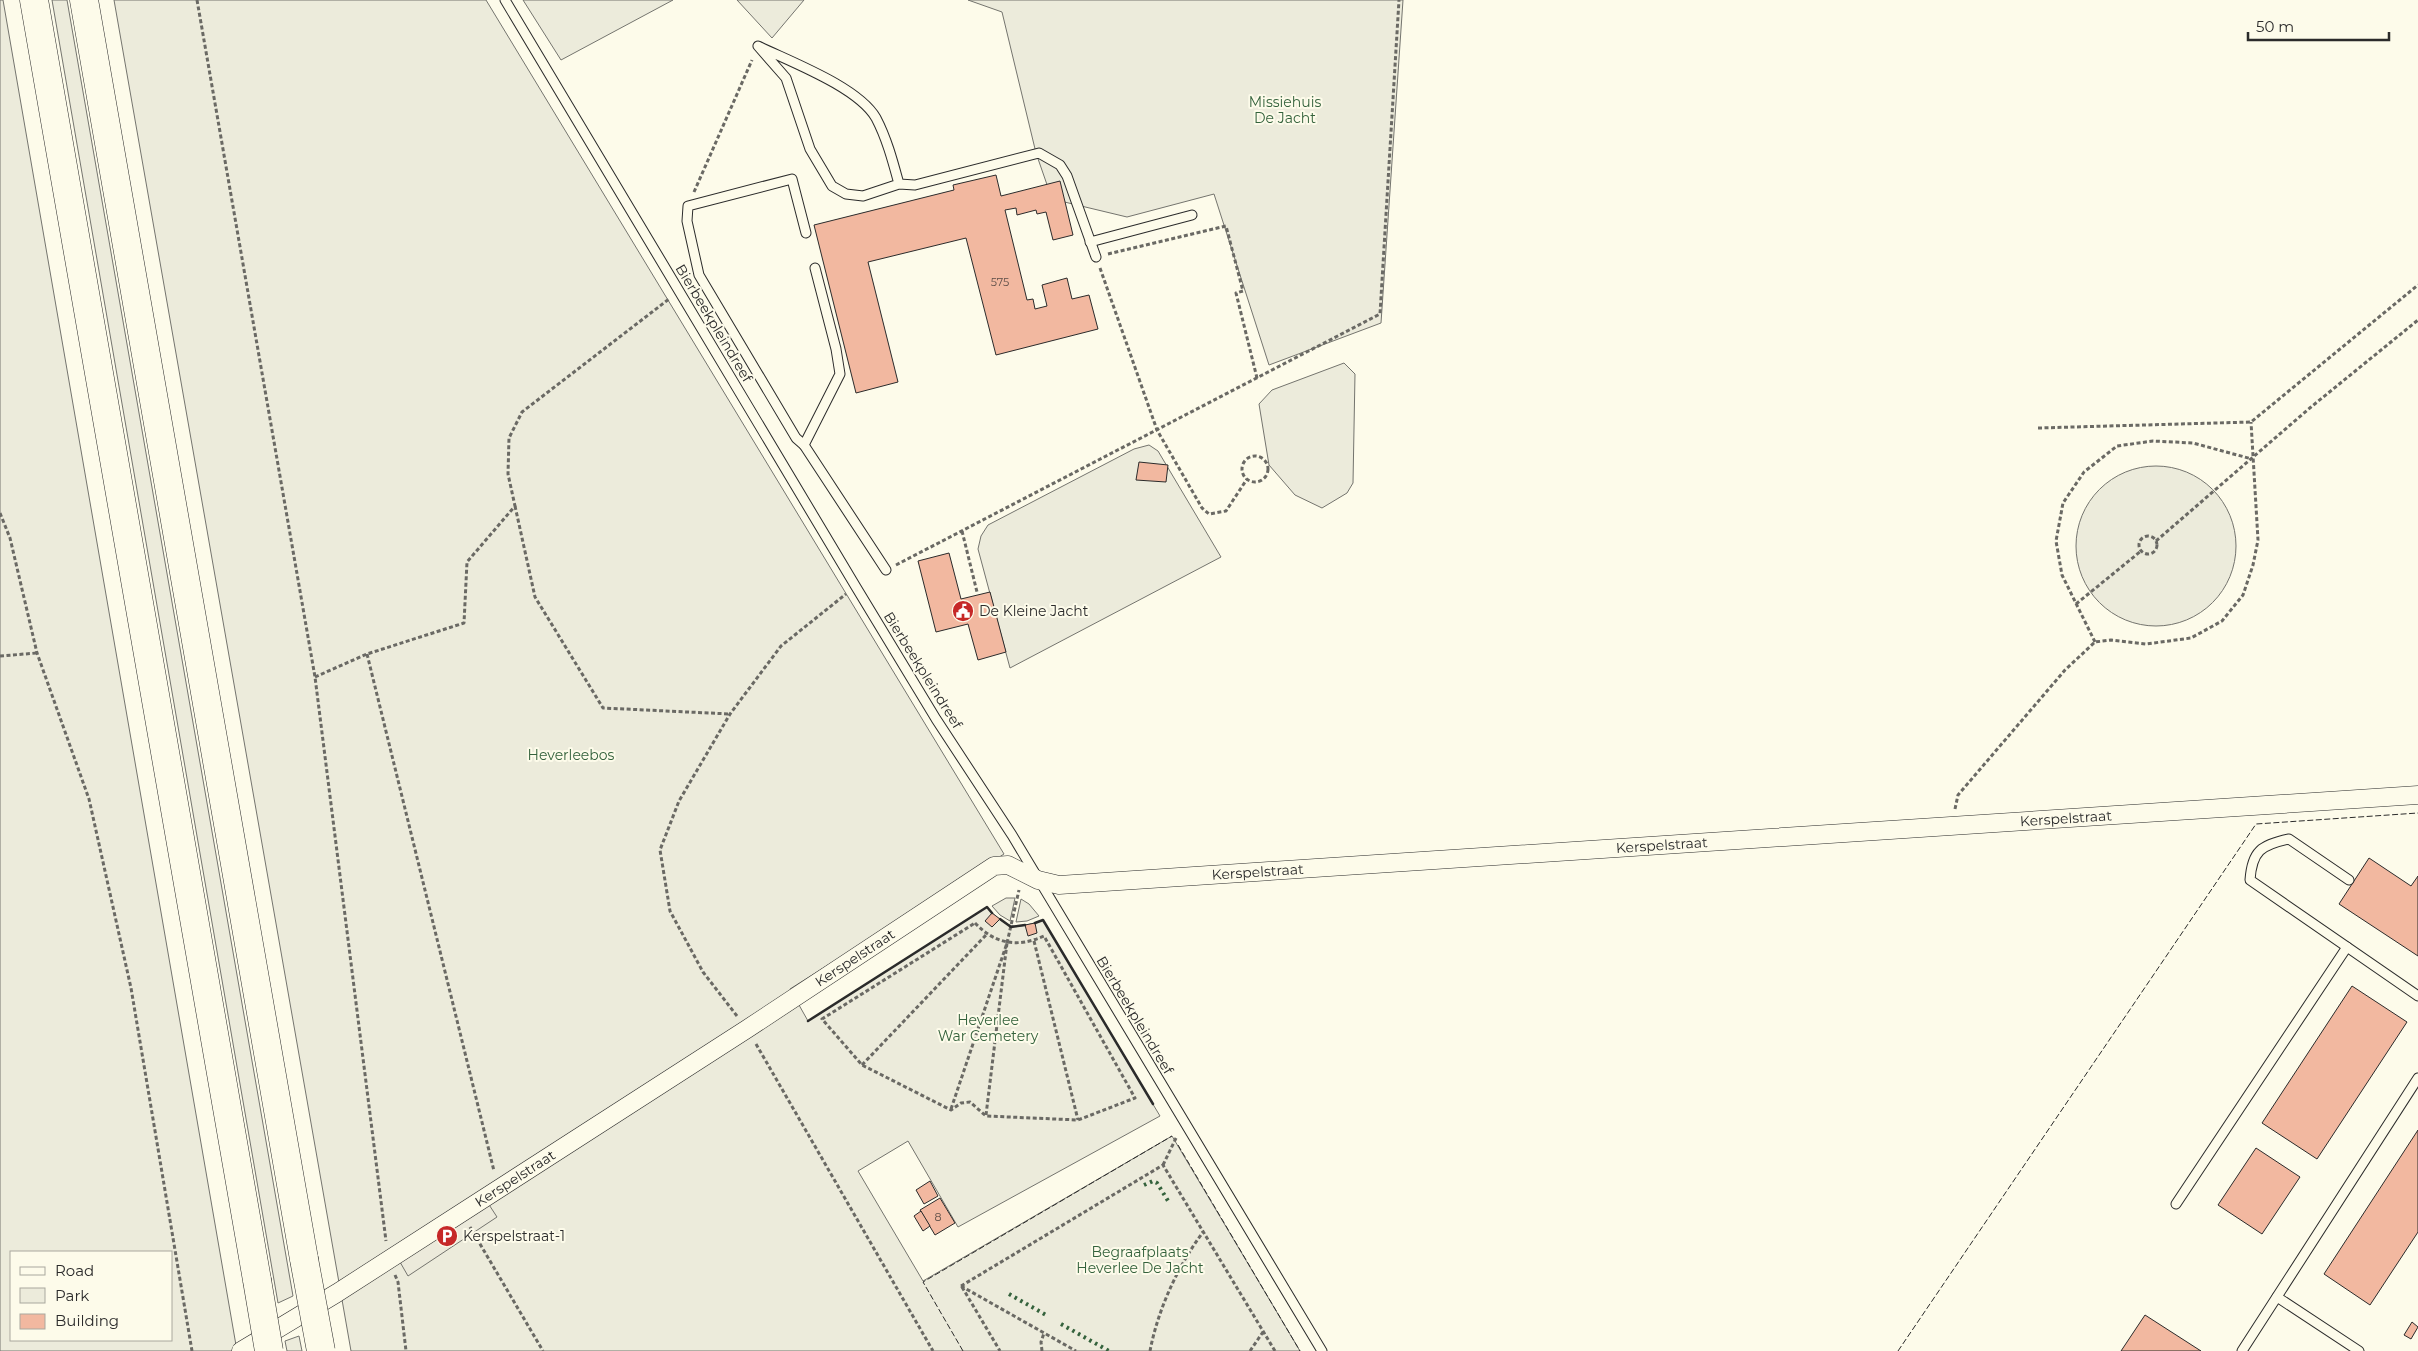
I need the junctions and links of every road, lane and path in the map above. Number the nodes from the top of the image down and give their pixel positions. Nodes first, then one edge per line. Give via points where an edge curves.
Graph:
1 (34, 0) edge
2 (84, 0) edge
3 (197, 0) edge
4 (505, 0) edge
5 (1399, 0) edge
6 (758, 46) junction
7 (899, 184) junction
8 (688, 206) junction
9 (1192, 215) dead end
10 (806, 233) dead end
11 (1090, 242) junction
12 (1096, 257) junction
13 (815, 268) dead end
14 (2418, 285) edge
15 (680, 291) junction
16 (2418, 320) edge
17 (1257, 378) junction
18 (2251, 422) junction
19 (2038, 428) dead end
20 (1157, 430) junction
21 (804, 445) junction
22 (2252, 459) junction
23 (1247, 479) junction
24 (515, 506) junction
25 (0, 513) edge
26 (962, 531) junction
27 (2156, 541) junction
28 (2141, 551) junction
29 (886, 570) joint
30 (856, 587) junction
31 (977, 592) dead end
32 (2076, 604) junction
33 (2095, 642) junction
34 (37, 653) junction
35 (367, 654) junction
36 (0, 656) edge
37 (315, 677) junction
38 (730, 714) junction
39 (2418, 795) edge
40 (1950, 827) junction
41 (1031, 876) junction
42 (2349, 880) dead end
43 (986, 935) junction
44 (1034, 941) junction
45 (1007, 943) junction
46 (2347, 948) junction
47 (2418, 996) edge
48 (747, 1029) junction
49 (862, 1065) junction
50 (2418, 1078) edge
51 (951, 1110) junction
52 (986, 1116) junction
53 (1078, 1120) junction
54 (1183, 1123) junction
55 (1163, 1165) junction
56 (498, 1188) junction
57 (2176, 1204) dead end
58 (462, 1212) junction
59 (1203, 1232) junction
60 (388, 1260) junction
61 (961, 1286) junction
62 (2277, 1297) junction
63 (1263, 1332) junction
64 (1044, 1333) junction
65 (192, 1351) edge
66 (241, 1351) edge
67 (269, 1351) edge
68 (321, 1351) edge
69 (406, 1351) edge
70 (544, 1351) edge
71 (934, 1351) edge
72 (1000, 1351) edge
73 (1042, 1351) edge
74 (1076, 1351) edge
75 (1150, 1351) edge
76 (1250, 1351) edge
77 (1275, 1351) edge
78 (1322, 1351) edge
79 (2242, 1351) edge
80 (2359, 1351) edge

1 - 67 highway, bridge
2 - 68 highway, bridge
3 - 37 path
4 - 15 lane, Bierbeekpleindreef
5 - 17 path via 1380,314
6 - 7 lane via 848,91 864,103 875,118 890,151
6 - 7 lane via 786,78 810,148 832,186 846,194 863,196
6 - 8 path
7 - 11 lane via 915,185 1039,153 1060,165 1067,176
8 - 10 lane via 792,179
8 - 21 lane via 687,221 699,275 796,438
9 - 11 lane
11 - 12 lane
12 - 17 path via 1226,226 1243,291 1236,293
12 - 20 path
13 - 21 lane via 840,374
14 - 18 path
15 - 24 path via 522,412 509,438 508,474
15 - 30 lane, Bierbeekpleindreef
16 - 22 path
17 - 20 path
18 - 19 path
18 - 22 path
20 - 23 path via 1202,508 1209,514 1226,511
20 - 26 path
21 - 29 lane
22 - 27 path
22 - 32 path via 2193,443 2152,441 2117,446 2084,472 2063,503 2056,541 2062,575
22 - 33 path via 2257,548 2243,595 2222,621 2190,638 2146,644 2110,640
23 - 23 path via 1255,482 1266,476 1268,468 1264,460 1252,456 1245,460 1242,472
24 - 35 path via 467,562 464,622
24 - 38 path via 535,597 603,708
25 - 34 path via 10,538
26 - 29 path
26 - 31 path
27 - 28 path via 2158,547 2154,552 2146,554
27 - 28 path via 2152,537 2143,538 2139,545
28 - 32 path
30 - 38 path via 781,646
30 - 41 lane, Bierbeekpleindreef
32 - 33 path
33 - 40 path via 2065,670 1958,795
34 - 36 path
34 - 65 path via 89,799 131,988
35 - 37 path
35 - 56 path
37 - 60 path
38 - 48 path via 679,801 660,850 670,911 704,972
39 - 40 street, Kerspelstraat
40 - 41 street, Kerspelstraat via 1059,884
41 - 45 path
41 - 48 street, Kerspelstraat via 1008,865 994,866
41 - 54 lane, Bierbeekpleindreef
42 - 46 lane via 2289,839 2267,844 2251,861 2250,880
43 - 45 path
43 - 49 path
43 - 49 path via 975,923 822,1020
44 - 45 path
44 - 53 path
44 - 53 path via 1044,936 1135,1098
45 - 51 path
45 - 52 path
46 - 47 lane
46 - 57 lane
48 - 56 street, Kerspelstraat
48 - 71 path
49 - 51 path
50 - 62 lane
51 - 52 path via 961,1103 970,1102
52 - 53 path
54 - 55 path
54 - 78 lane, Bierbeekpleindreef
55 - 59 path
55 - 61 path
56 - 58 street, Kerspelstraat
58 - 60 street, Kerspelstraat
58 - 70 path
59 - 63 path
59 - 75 path via 1186,1255 1172,1286
60 - 66 street, Kerspelstraat
60 - 69 path via 398,1282
61 - 64 path
61 - 72 path
62 - 79 lane
62 - 80 lane
63 - 76 path
63 - 77 path
64 - 73 path
64 - 74 path

